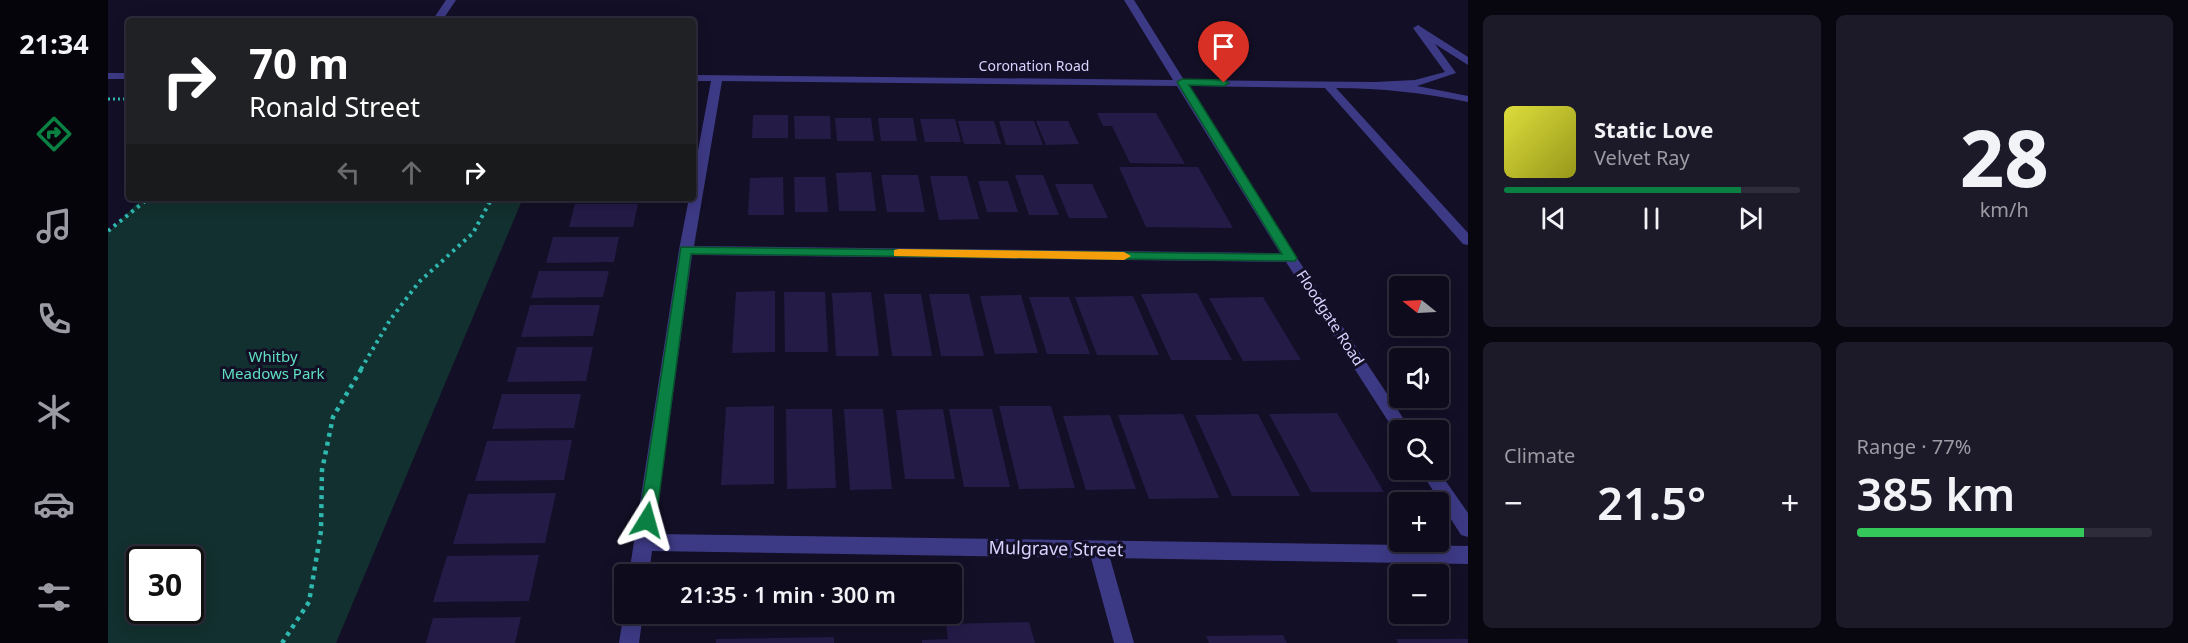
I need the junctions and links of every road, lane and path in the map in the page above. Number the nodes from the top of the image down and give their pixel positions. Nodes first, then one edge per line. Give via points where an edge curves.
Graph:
1 (451, 0) edge
2 (1129, 0) edge
3 (439, 18) edge
4 (1468, 62) edge
5 (1468, 71) edge
6 (1451, 73) junction
7 (108, 76) edge
8 (126, 76) edge
9 (696, 78) edge
10 (717, 78) junction
11 (1182, 82) junction
12 (1328, 85) junction
13 (1375, 85) junction
14 (1468, 98) edge
15 (108, 99) edge
16 (126, 99) edge
17 (696, 195) edge
18 (145, 201) edge
19 (490, 201) edge
20 (695, 201) edge
21 (108, 231) edge
22 (1468, 241) edge
23 (686, 250) junction
24 (1290, 258) junction
25 (1396, 420) edge
26 (1436, 480) edge
27 (1468, 529) edge
28 (644, 542) junction
29 (1098, 550) junction
30 (1468, 555) edge
31 (641, 564) edge
32 (632, 624) edge
33 (282, 643) edge
34 (629, 643) edge
35 (1124, 643) edge

1 - 3 street
2 - 11 street, Floodgate Road
4 - 6 street via 1418,28
5 - 6 street, Coronation Road
6 - 13 street, Coronation Road via 1415,83
6 - 14 street via 1446,81 1449,86
7 - 8 street
9 - 10 street, Coronation Road
10 - 11 street, Coronation Road
10 - 17 street
11 - 12 street, Coronation Road
11 - 24 street, Floodgate Road
12 - 13 street, Coronation Road
12 - 22 street
13 - 14 street, Coronation Road
15 - 16 path
18 - 21 path
19 - 33 path via 473,233 419,282 390,320 333,417 322,470 321,531 309,602
20 - 23 street
23 - 24 street
23 - 28 street
24 - 25 street, Floodgate Road
26 - 27 street
28 - 29 street, Mulgrave Street
28 - 31 street
29 - 30 street, Mulgrave Street
29 - 35 street
32 - 34 street

